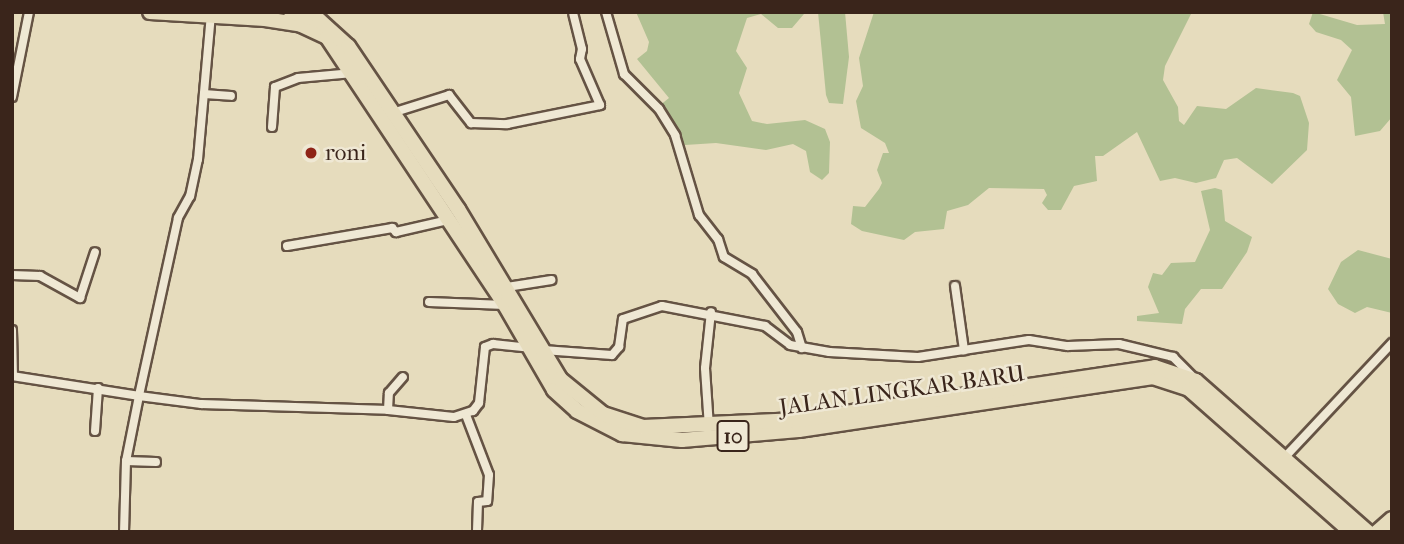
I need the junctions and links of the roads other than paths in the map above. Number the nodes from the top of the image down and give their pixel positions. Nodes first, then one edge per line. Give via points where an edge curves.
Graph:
1 (29, 12) edge
2 (150, 12) edge
3 (291, 12) edge
4 (606, 12) edge
5 (202, 13) edge
6 (573, 14) dead end
7 (353, 73) junction
8 (204, 94) junction
9 (231, 96) dead end
10 (12, 97) edge
11 (392, 113) junction
12 (272, 127) dead end
13 (448, 220) junction
14 (287, 246) dead end
15 (95, 252) dead end
16 (12, 275) edge
17 (551, 280) dead end
18 (954, 286) dead end
19 (507, 287) junction
20 (429, 302) dead end
21 (505, 305) junction
22 (711, 312) junction
23 (12, 332) edge
24 (1392, 343) edge
25 (802, 348) junction
26 (536, 349) junction
27 (964, 350) junction
28 (12, 376) edge
29 (403, 377) dead end
30 (1196, 381) junction
31 (97, 388) junction
32 (139, 396) junction
33 (388, 410) junction
34 (466, 415) junction
35 (709, 427) junction
36 (96, 432) dead end
37 (1284, 458) junction
38 (126, 461) junction
39 (156, 462) dead end
40 (1392, 519) edge
41 (124, 532) edge
42 (477, 532) edge
43 (1351, 532) edge
44 (1368, 532) edge
45 (1377, 532) edge

1 - 10 street
2 - 5 highway, JALAN LINGKAR BARU / 10
3 - 11 highway, JALAN LINGKAR BARU / 10 via 335,32
4 - 25 street via 624,74 670,126 689,192 722,254 752,274 797,332
5 - 7 highway, JALAN LINGKAR BARU / 10 via 265,19 318,31 335,45
5 - 8 street
6 - 11 street via 582,48 580,59 600,105 508,124 471,123 449,95
7 - 12 street via 298,78 275,87
7 - 13 highway, JALAN LINGKAR BARU / 10
8 - 9 street
8 - 32 street via 190,196 178,218
11 - 19 highway, JALAN LINGKAR BARU / 10
13 - 14 street via 396,232 393,228
13 - 21 highway, JALAN LINGKAR BARU / 10
15 - 16 street via 80,298 40,276
17 - 19 street
18 - 27 street
19 - 26 highway, JALAN LINGKAR BARU / 10
20 - 21 street
21 - 26 highway, JALAN LINGKAR BARU / 10
22 - 25 street via 765,326
22 - 26 street via 651,306 624,318 619,347 612,355
22 - 35 street via 705,368
23 - 28 street
24 - 37 street
25 - 27 street via 918,357
26 - 34 street via 485,347 479,403
26 - 35 highway, JALAN LINGKAR BARU / 10 via 569,390 603,414 643,427
26 - 43 highway, JALAN LINGKAR BARU / 10 via 554,390 577,411 622,434 682,440 948,411 1133,378 1172,381 1189,389
27 - 30 street via 1029,340 1069,346 1119,344 1173,357
28 - 31 street
29 - 33 street via 389,393
30 - 35 highway, JALAN LINGKAR BARU / 10 via 1146,366 947,401
30 - 37 highway, JALAN LINGKAR BARU / 10
31 - 32 street
31 - 36 street
32 - 33 street via 201,404
32 - 38 street
33 - 34 street
34 - 42 street via 489,475 487,501 478,502
37 - 44 highway, JALAN LINGKAR BARU / 10
38 - 39 street
38 - 41 street
40 - 45 highway

